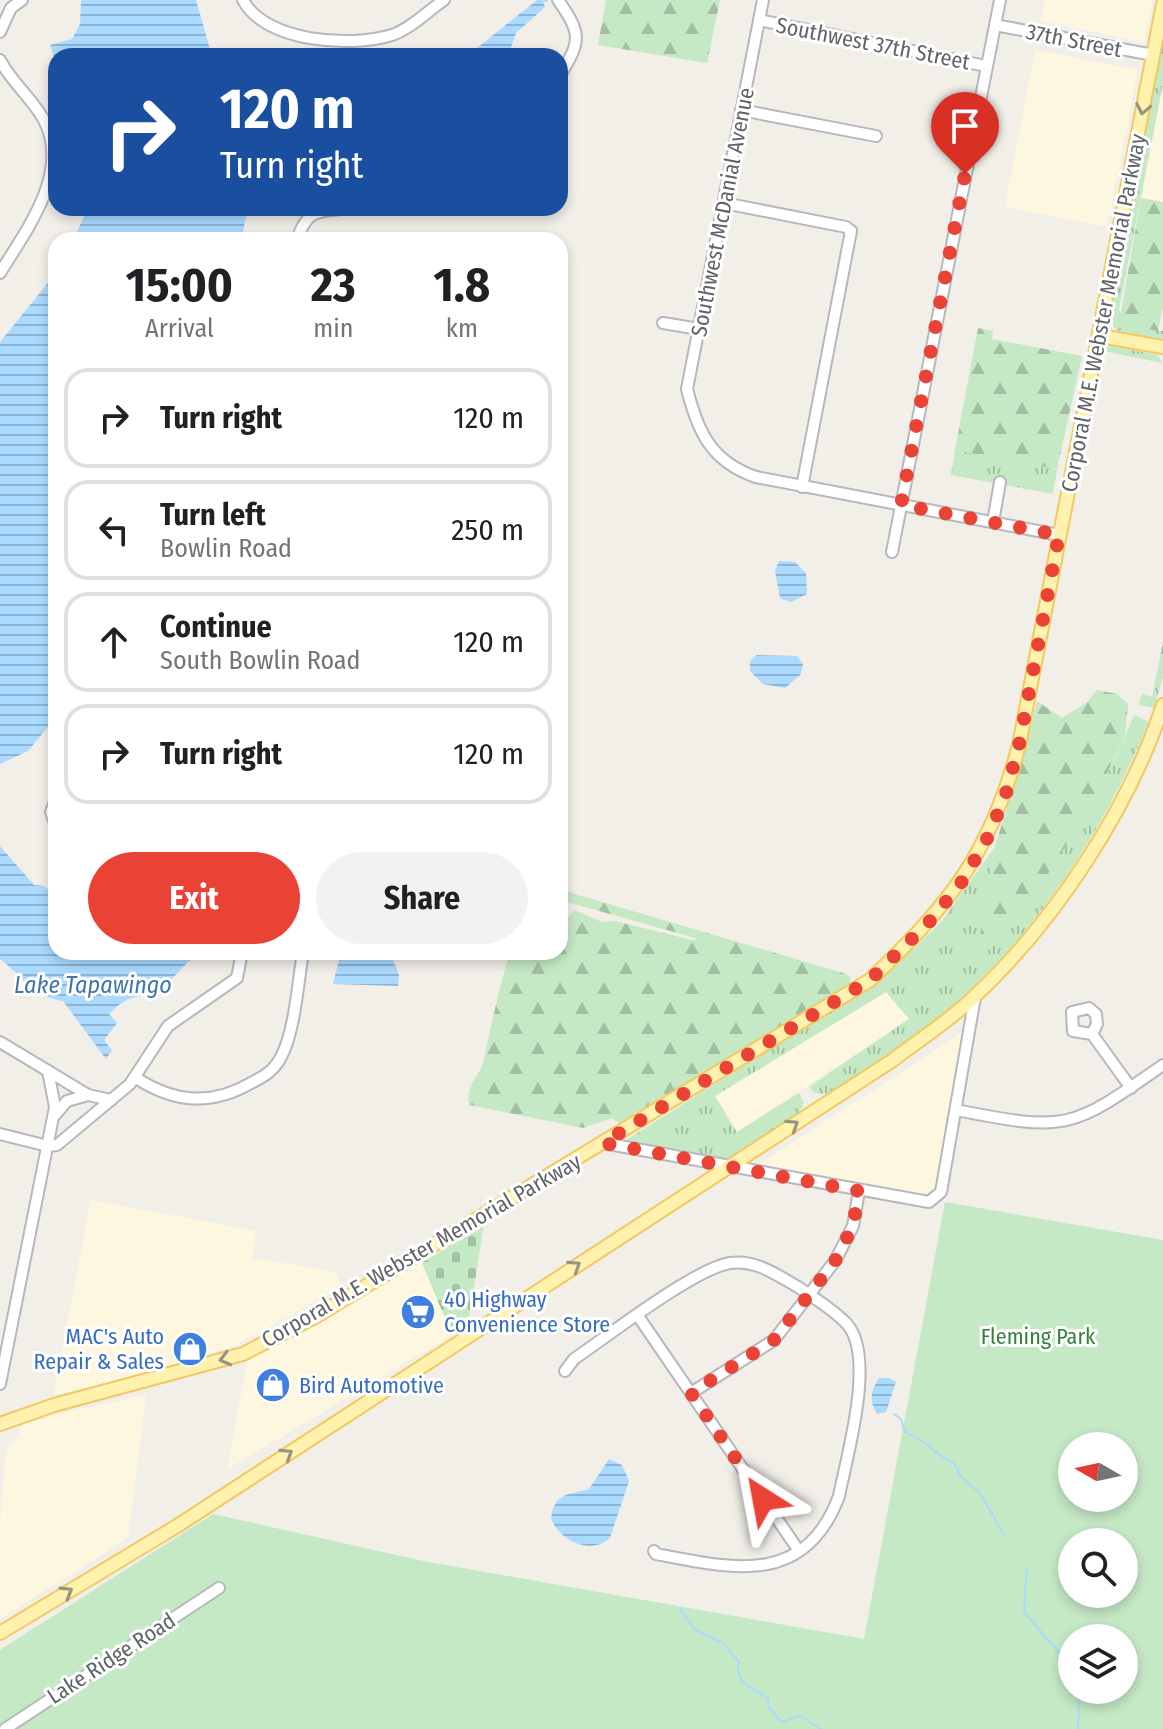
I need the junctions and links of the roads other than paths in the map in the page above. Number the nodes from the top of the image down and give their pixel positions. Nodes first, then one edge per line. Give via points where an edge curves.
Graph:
1 (22, 0) edge
2 (243, 0) edge
3 (444, 0) edge
4 (558, 0) edge
5 (763, 0) edge
6 (1000, 0) edge
7 (1163, 4) edge
8 (759, 20) junction
9 (995, 25) junction
10 (0, 32) edge
11 (1153, 55) junction
12 (0, 60) edge
13 (568, 62) edge
14 (986, 66) junction
15 (741, 110) junction
16 (48, 132) edge
17 (876, 136) dead end
18 (48, 177) edge
19 (724, 203) junction
20 (0, 273) edge
21 (663, 323) dead end
22 (699, 329) junction
23 (1100, 336) junction
24 (1163, 347) edge
25 (1000, 482) dead end
26 (802, 487) junction
27 (901, 505) junction
28 (993, 522) junction
29 (1059, 535) junction
30 (892, 552) dead end
31 (1163, 706) edge
32 (1159, 728) edge
33 (240, 960) edge
34 (302, 960) edge
35 (975, 997) junction
36 (1092, 1034) dead end
37 (0, 1042) edge
38 (1163, 1065) edge
39 (48, 1071) junction
40 (136, 1078) junction
41 (1131, 1088) junction
42 (88, 1095) junction
43 (111, 1100) junction
44 (956, 1110) junction
45 (53, 1117) junction
46 (0, 1134) edge
47 (603, 1143) junction
48 (48, 1146) junction
49 (727, 1168) junction
50 (859, 1191) junction
51 (809, 1295) junction
52 (638, 1316) junction
53 (565, 1371) dead end
54 (0, 1384) edge
55 (691, 1393) junction
56 (0, 1424) edge
57 (654, 1551) dead end
58 (799, 1551) junction
59 (219, 1588) dead end
60 (0, 1633) edge
61 (5, 1729) edge

1 - 10 street via 5,17
2 - 3 street via 257,20 275,29 346,40 394,34
4 - 13 street via 577,39
5 - 8 street, Southwest McDanial Avenue
6 - 9 street
7 - 11 main road, Corporal M.E. Webster Memorial Parkway
8 - 14 street, Southwest 37th Street
8 - 15 street, Southwest McDanial Avenue
9 - 11 street, 37th Street
9 - 14 street
11 -> 23 main road, Corporal M.E. Webster Memorial Parkway
12 - 16 street
14 - 27 street
15 - 17 street
15 - 19 street, Southwest McDanial Avenue
18 - 20 street
19 - 22 street, Southwest McDanial Avenue
19 - 26 street via 855,228
21 - 22 street
22 - 26 street, Southwest McDanial Avenue via 687,389 705,443 730,466
23 - 24 main road
23 - 29 main road, Corporal M.E. Webster Memorial Parkway
25 - 28 street
26 - 27 street
27 - 28 street
27 - 30 street
28 - 29 street
29 - 47 main road, Corporal M.E. Webster Memorial Parkway via 1005,797 961,883 870,980
31 - 32 main road
32 - 35 main road via 1079,869
33 - 40 street via 237,978 168,1026
34 - 40 street via 284,1052 270,1073 228,1097 206,1100 170,1096
35 - 44 street
49 -> 35 main road via 893,1060
36 - 41 street
37 - 39 street
38 - 41 street
39 - 42 street
39 - 45 street via 55,1096
40 - 43 street
41 - 44 street via 1095,1112 1058,1124 1020,1123
42 - 43 street
42 - 45 street via 67,1101
43 - 48 street via 57,1145
44 - 50 street via 937,1197 923,1202
45 - 48 street
46 - 48 street
47 - 49 street
47 -> 56 main road, Corporal M.E. Webster Memorial Parkway via 315,1317 243,1354
48 - 54 street
49 - 50 street
60 -> 49 main road via 177,1526
50 - 51 street via 853,1226
51 - 52 street via 750,1263 730,1263 704,1273
51 - 55 street via 774,1340
51 - 58 street via 848,1325 860,1350 860,1377 839,1496 814,1540
52 - 53 street via 574,1359
52 - 55 street
55 - 58 street
57 - 58 street via 727,1568 762,1568
59 - 61 street, Lake Ridge Road

